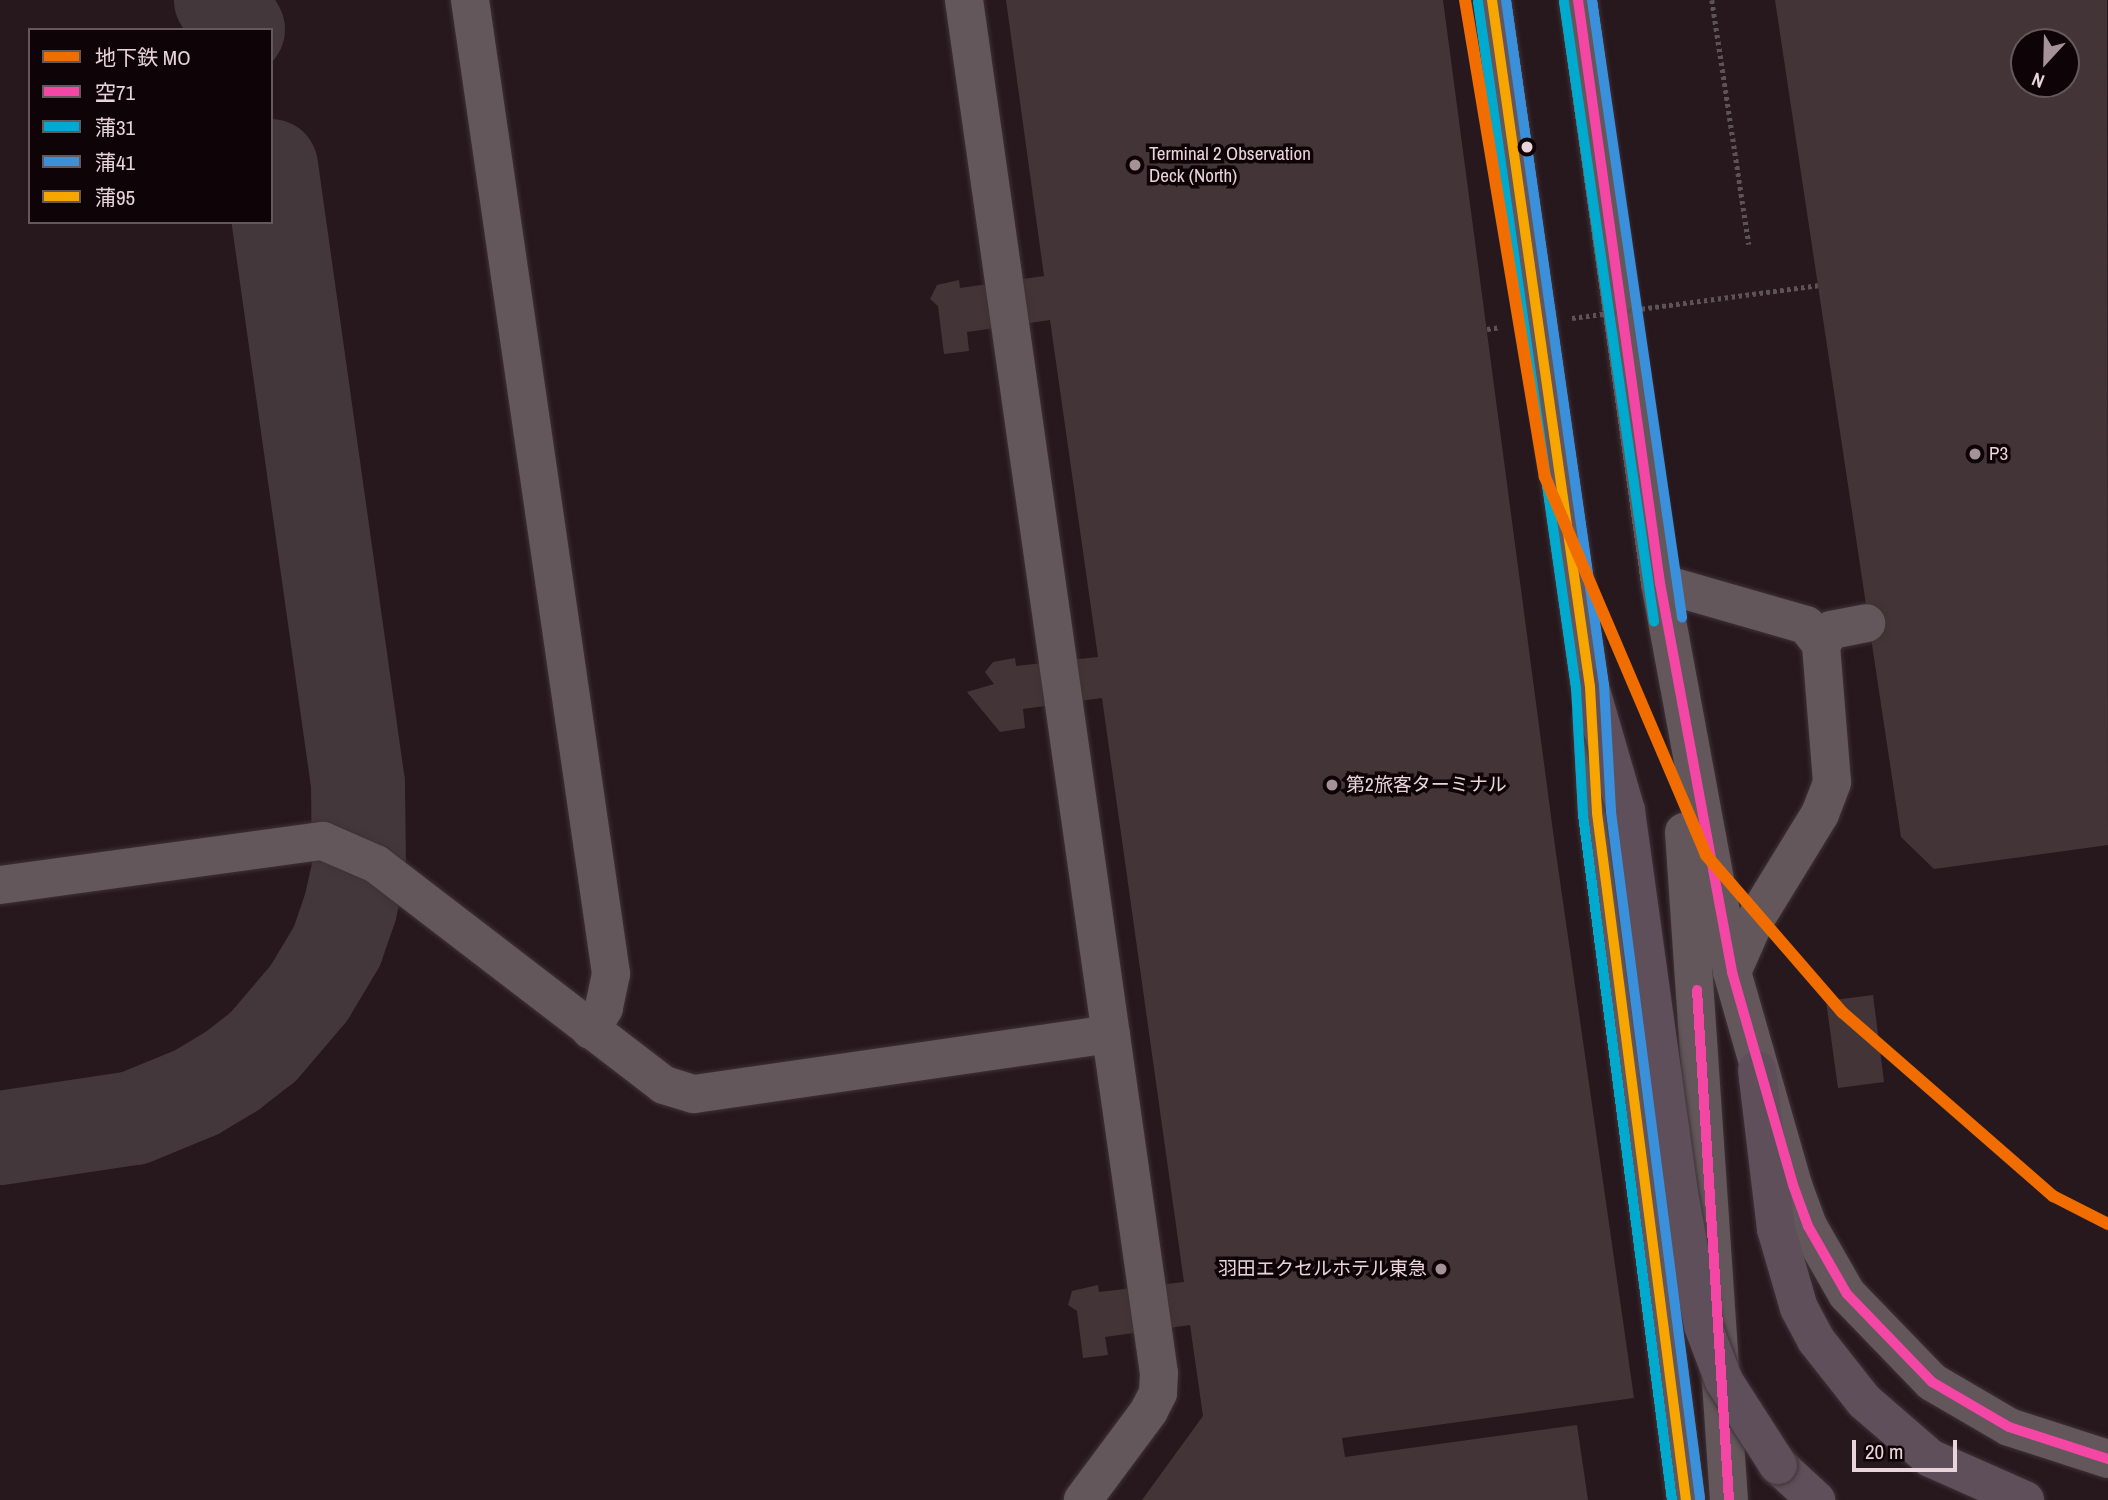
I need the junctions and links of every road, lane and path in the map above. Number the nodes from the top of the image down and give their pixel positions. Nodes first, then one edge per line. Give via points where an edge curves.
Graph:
1 (470, 0) edge
2 (964, 0) edge
3 (1492, 0) edge
4 (1578, 0) edge
5 (1712, 0) edge
6 (1749, 244) dead end
7 (1818, 285) dead end
8 (1570, 318) dead end
9 (1515, 325) dead end
10 (1487, 329) dead end
11 (1664, 601) junction
12 (1866, 623) dead end
13 (1821, 644) junction
14 (1590, 687) junction
15 (0, 885) edge
16 (1732, 972) junction
17 (592, 1030) junction
18 (1111, 1034) junction
19 (1757, 1070) junction
20 (2108, 1459) edge
21 (1083, 1500) edge
22 (1686, 1500) edge
23 (1729, 1500) edge
24 (1816, 1500) edge
25 (2025, 1500) edge

1 - 17 street via 611,974 604,1008
2 - 18 street
3 - 14 street, bridge
4 - 11 street
5 - 6 path
7 - 8 path, bridge
9 - 10 path, bridge
11 - 13 street via 1806,625
11 - 16 street
11 - 23 street
12 - 13 street via 1831,630
13 - 16 street via 1832,782 1820,814 1755,920
14 - 22 street, bridge via 1597,813
14 - 24 highway, bridge via 1626,811 1678,1187 1703,1326 1724,1381 1778,1465
15 - 17 street via 323,841 376,864
16 - 19 street
17 - 18 street via 664,1085 694,1094
18 - 21 street via 1159,1373 1149,1411
19 - 20 street via 1808,1226 1847,1294 1932,1382 1967,1407 2061,1447
19 - 25 highway via 1776,1228 1799,1308 1816,1340 1864,1401 1930,1458

